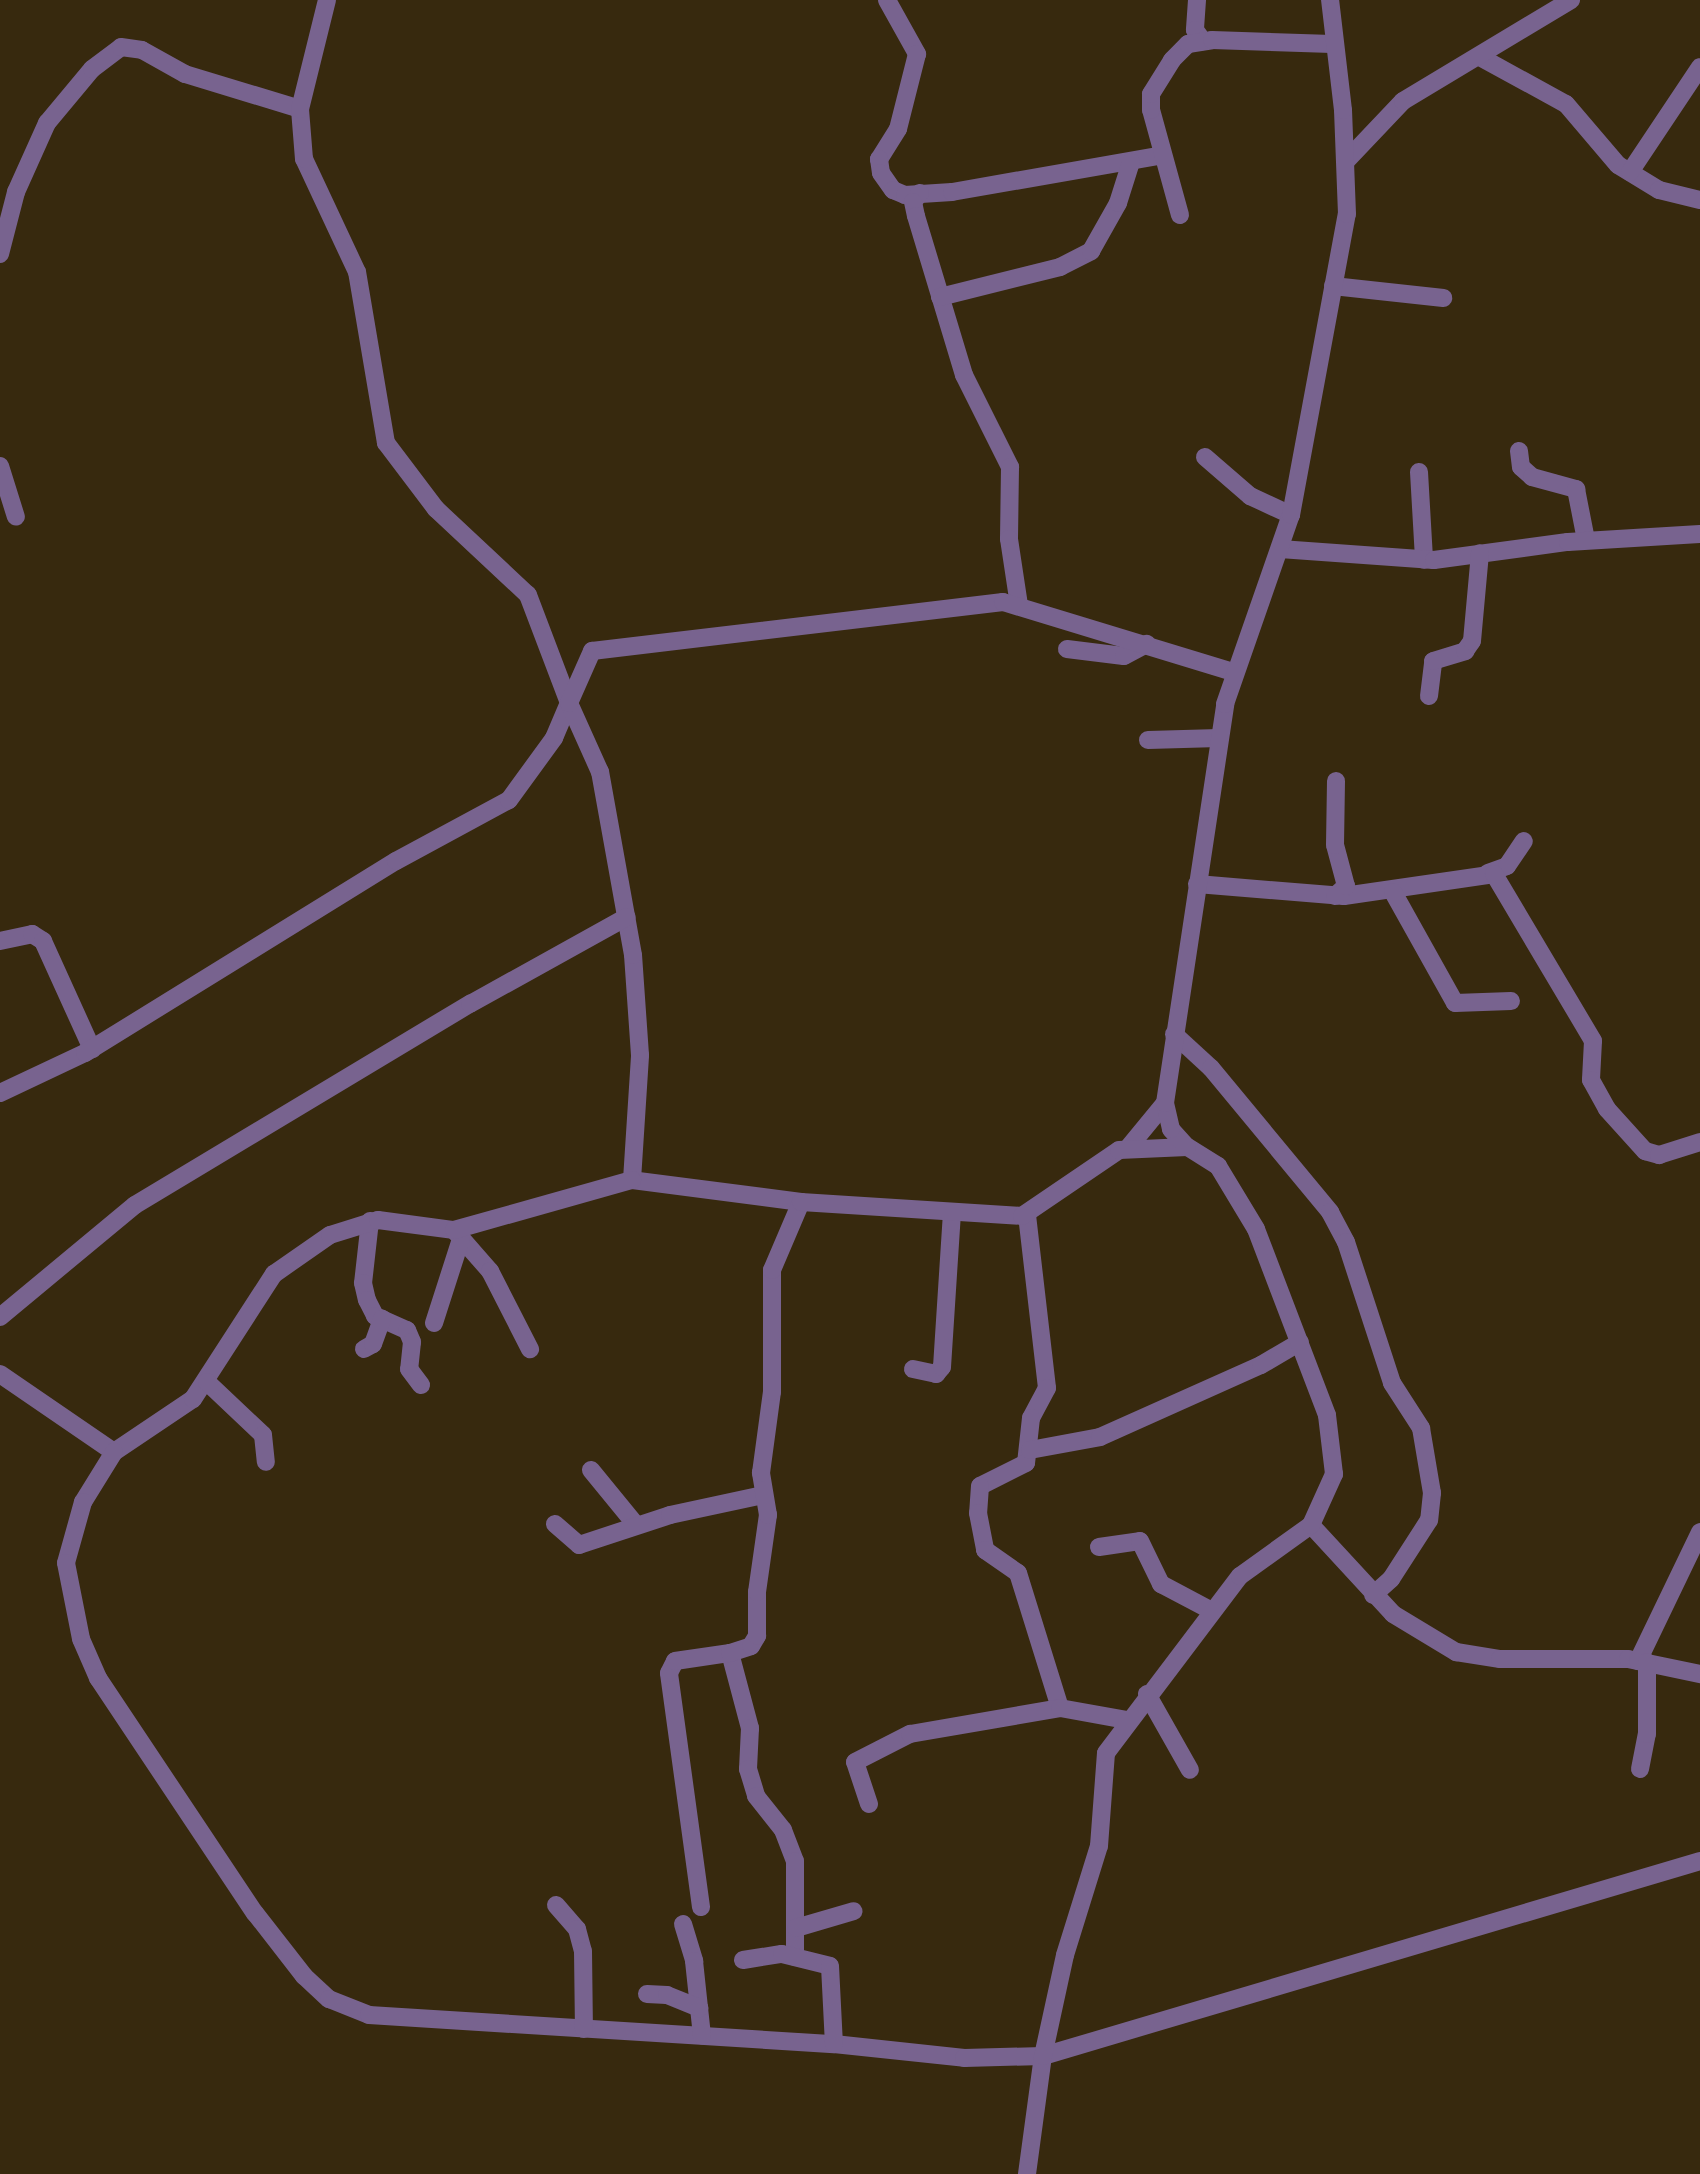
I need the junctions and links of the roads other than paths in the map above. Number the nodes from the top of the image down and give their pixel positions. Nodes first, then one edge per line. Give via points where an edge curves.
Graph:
1 (327, 0) edge
2 (887, 0) edge
3 (1197, 0) edge
4 (1330, 0) edge
5 (1571, 0) edge
6 (1203, 41) junction
7 (1332, 44) junction
8 (1480, 57) junction
9 (1700, 67) edge
10 (300, 109) junction
11 (1163, 155) junction
12 (1347, 160) junction
13 (1131, 162) junction
14 (1630, 172) junction
15 (920, 193) junction
16 (1700, 200) edge
17 (1180, 215) dead end
18 (0, 254) edge
19 (1333, 286) junction
20 (940, 296) junction
21 (1443, 298) dead end
22 (1519, 452) dead end
23 (1205, 457) dead end
24 (0, 466) edge
25 (1419, 472) dead end
26 (1291, 515) junction
27 (16, 517) dead end
28 (1700, 534) edge
29 (1586, 540) junction
30 (1280, 550) junction
31 (1480, 553) junction
32 (1424, 561) junction
33 (1019, 605) junction
34 (1147, 644) junction
35 (1067, 649) dead end
36 (1233, 673) junction
37 (1429, 696) dead end
38 (569, 703) junction
39 (1219, 738) junction
40 (1148, 740) dead end
41 (1336, 781) dead end
42 (1524, 841) dead end
43 (1488, 873) junction
44 (1197, 884) junction
45 (1393, 891) junction
46 (1335, 896) junction
47 (628, 917) junction
48 (0, 941) edge
49 (1511, 1001) dead end
50 (1174, 1034) junction
51 (92, 1049) junction
52 (0, 1093) edge
53 (1165, 1103) junction
54 (1700, 1142) edge
55 (1187, 1147) junction
56 (1128, 1148) junction
57 (632, 1180) junction
58 (801, 1202) junction
59 (951, 1212) junction
60 (1027, 1215) junction
61 (370, 1221) junction
62 (458, 1234) junction
63 (0, 1317) edge
64 (382, 1319) junction
65 (434, 1323) dead end
66 (1300, 1342) junction
67 (364, 1349) dead end
68 (530, 1349) dead end
69 (913, 1369) dead end
70 (0, 1374) edge
71 (207, 1382) junction
72 (421, 1385) dead end
73 (1030, 1450) junction
74 (114, 1452) junction
75 (266, 1462) dead end
76 (591, 1470) dead end
77 (762, 1495) junction
78 (555, 1524) dead end
79 (636, 1525) junction
80 (1311, 1525) junction
81 (1700, 1532) edge
82 (1099, 1547) dead end
83 (1373, 1595) junction
84 (1212, 1611) junction
85 (730, 1653) junction
86 (1642, 1661) junction
87 (1700, 1674) edge
88 (1147, 1693) junction
89 (1060, 1708) junction
90 (1126, 1720) junction
91 (1640, 1769) dead end
92 (1190, 1770) dead end
93 (869, 1804) dead end
94 (1700, 1863) edge
95 (556, 1905) dead end
96 (701, 1907) dead end
97 (854, 1911) dead end
98 (683, 1924) dead end
99 (796, 1928) junction
100 (796, 1957) junction
101 (743, 1960) dead end
102 (647, 1994) dead end
103 (700, 2008) junction
104 (584, 2029) junction
105 (702, 2036) junction
106 (834, 2044) junction
107 (1043, 2056) junction
108 (1027, 2174) edge

1 - 10 street
2 - 15 street via 917,54 898,129 879,159 881,173 893,190
3 - 6 street via 1195,30
4 - 7 street
5 - 8 street
6 - 7 street via 1272,38
6 - 11 street via 1188,44 1172,60 1151,94
7 - 12 street
8 - 12 street via 1403,101
8 - 14 street via 1566,104 1605,154
9 - 14 street
10 - 18 street via 185,74 142,50 121,47 92,69 47,123 16,192
10 - 38 street via 304,159 357,272 386,443 436,509 528,595
11 - 13 street
11 - 17 street
12 - 19 street via 1347,214
13 - 15 street
13 - 20 street via 1108,225 1091,251 1059,267
14 - 16 street via 1659,190
15 - 20 street via 913,202
19 - 21 street
19 - 26 street
20 - 33 street via 964,375 1010,467 1009,540
22 - 29 street via 1521,467 1532,477 1576,489
23 - 26 street via 1250,496
24 - 27 street
25 - 32 street
26 - 30 street
28 - 29 street
29 - 31 street
30 - 32 street
30 - 36 street
31 - 32 street
31 - 37 street via 1472,641 1465,651 1433,661
33 - 34 street
33 - 38 street via 964,605 597,647
34 - 35 street via 1124,656
34 - 36 street
36 - 39 street
38 - 47 street via 600,772
38 - 51 street via 554,738 509,800 384,868
39 - 40 street
39 - 44 street
41 - 46 street via 1335,845 1346,886
42 - 43 street via 1507,866
43 - 45 street
43 - 54 street via 1502,885 1593,1041 1591,1080 1607,1109 1645,1151 1659,1155
44 - 46 street
44 - 50 street
45 - 46 street
45 - 49 street via 1455,1003
47 - 57 street via 640,1055
47 - 63 street via 470,1004 135,1205
48 - 51 street via 30,934 43,941
50 - 53 street
50 - 83 street via 1211,1068 1331,1212 1392,1383 1421,1428 1432,1493 1429,1520 1404,1561
51 - 52 street
53 - 55 street via 1171,1129
53 - 56 street
55 - 56 street
55 - 66 street via 1225,1174 1256,1229
56 - 60 street
57 - 58 street
57 - 62 street
58 - 59 street
58 - 77 street via 772,1270 772,1392
59 - 60 street
59 - 69 street via 942,1367 936,1374
60 - 73 street via 1048,1376 1031,1418
61 - 62 street
61 - 64 street via 363,1283 375,1316
61 - 71 street via 330,1235 274,1274
62 - 65 street
62 - 68 street via 490,1271
64 - 67 street via 373,1344
64 - 72 street via 407,1330 412,1342 409,1369
66 - 73 street via 1238,1376 1100,1437
66 - 80 street via 1327,1415 1334,1453 1330,1490
70 - 74 street
71 - 74 street via 193,1399
71 - 75 street via 263,1434
73 - 89 street via 1022,1467 980,1486 980,1529 985,1550 1018,1573
74 - 104 street via 83,1502 66,1563 81,1639 98,1678 255,1913 304,1976 329,1999 369,2015
76 - 79 street
77 - 79 street
77 - 85 street via 768,1515 757,1591 757,1636 751,1646
78 - 79 street via 579,1545
80 - 83 street
80 - 84 street via 1248,1567
81 - 86 street
82 - 84 street via 1140,1541 1161,1584
83 - 86 street via 1438,1645 1473,1657
84 - 88 street
85 - 96 street via 679,1660 669,1673
85 - 99 street via 750,1728 748,1769 756,1796 783,1830 794,1861
86 - 87 street
86 - 91 street via 1647,1734
88 - 90 street
88 - 92 street
89 - 90 street
89 - 93 street via 936,1728 861,1756 855,1768
90 - 107 street via 1102,1765 1099,1846 1076,1912
94 - 107 street
95 - 104 street via 577,1929 583,1951
97 - 99 street
98 - 103 street
99 - 100 street
100 - 101 street via 766,1954
100 - 106 street via 830,1966
102 - 103 street via 667,1995
103 - 105 street
104 - 105 street
105 - 106 street
106 - 107 street via 964,2058
107 - 108 street

